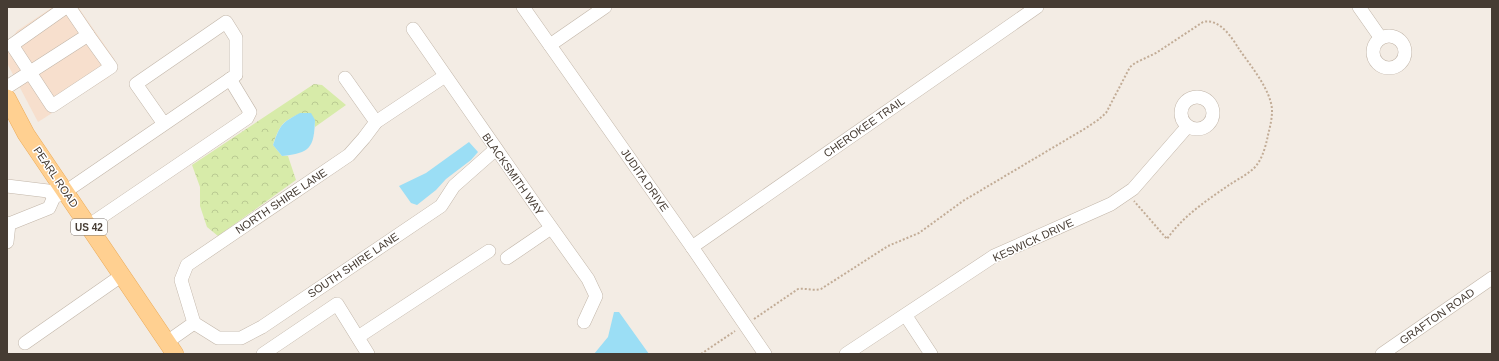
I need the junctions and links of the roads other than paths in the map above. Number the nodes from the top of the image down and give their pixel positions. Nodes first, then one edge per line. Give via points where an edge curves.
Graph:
1 (66, 7) edge
2 (69, 7) edge
3 (523, 7) edge
4 (605, 7) edge
5 (1037, 7) edge
6 (1359, 7) edge
7 (413, 29) dead end
8 (88, 35) junction
9 (1380, 37) dead end
10 (550, 45) junction
11 (29, 72) junction
12 (445, 76) junction
13 (345, 78) dead end
14 (230, 79) junction
15 (7, 87) edge
16 (7, 98) edge
17 (376, 122) junction
18 (164, 124) junction
19 (1187, 126) dead end
20 (496, 150) junction
21 (7, 186) edge
22 (60, 195) junction
23 (8, 223) edge
24 (88, 226) junction
25 (551, 228) junction
26 (7, 242) edge
27 (692, 247) junction
28 (489, 252) dead end
29 (507, 258) dead end
30 (121, 276) junction
31 (1492, 278) edge
32 (906, 316) junction
33 (584, 322) dead end
34 (194, 323) junction
35 (358, 337) junction
36 (25, 343) dead end
37 (172, 350) edge
38 (267, 353) edge
39 (368, 354) edge
40 (765, 354) edge
41 (846, 354) edge
42 (931, 354) edge
43 (1382, 354) edge

1 - 11 street via 12,45
2 - 8 street
3 - 10 street, JUDITA DRIVE
4 - 10 street
5 - 27 street, CHEROKEE TRAIL
6 - 9 street
7 - 12 street, BLACKSMITH WAY
8 - 11 street
8 - 11 street via 111,67 52,106
10 - 27 street, JUDITA DRIVE
11 - 15 street
12 - 17 street, NORTH SHIRE LANE
12 - 20 street, BLACKSMITH WAY
13 - 17 street
14 - 18 street
14 - 18 street via 236,75 236,38 226,22 136,84
14 - 24 street via 250,112 247,118
16 - 22 main road, PEARL ROAD / US 42
17 - 34 street, NORTH SHIRE LANE via 349,155 187,265 181,280
18 - 22 street
19 - 32 street, KESWICK DRIVE via 1133,189 1111,204 994,256
20 - 25 street, BLACKSMITH WAY
20 - 34 street, SOUTH SHIRE LANE via 454,186 441,206 262,327 240,338 218,338
21 - 22 street
22 - 23 street via 49,208
22 - 24 main road, PEARL ROAD / US 42
23 - 26 street
24 - 30 main road, PEARL ROAD / US 42
25 - 29 street
25 - 33 street, BLACKSMITH WAY via 588,279 596,296
27 - 40 street, JUDITA DRIVE
28 - 35 street
30 - 36 street
30 - 37 main road, PEARL ROAD / US 42
31 - 43 street, GRAFTON ROAD
32 - 41 street, KESWICK DRIVE
32 - 42 street
34 - 37 street
35 - 38 street via 337,304
35 - 39 street

